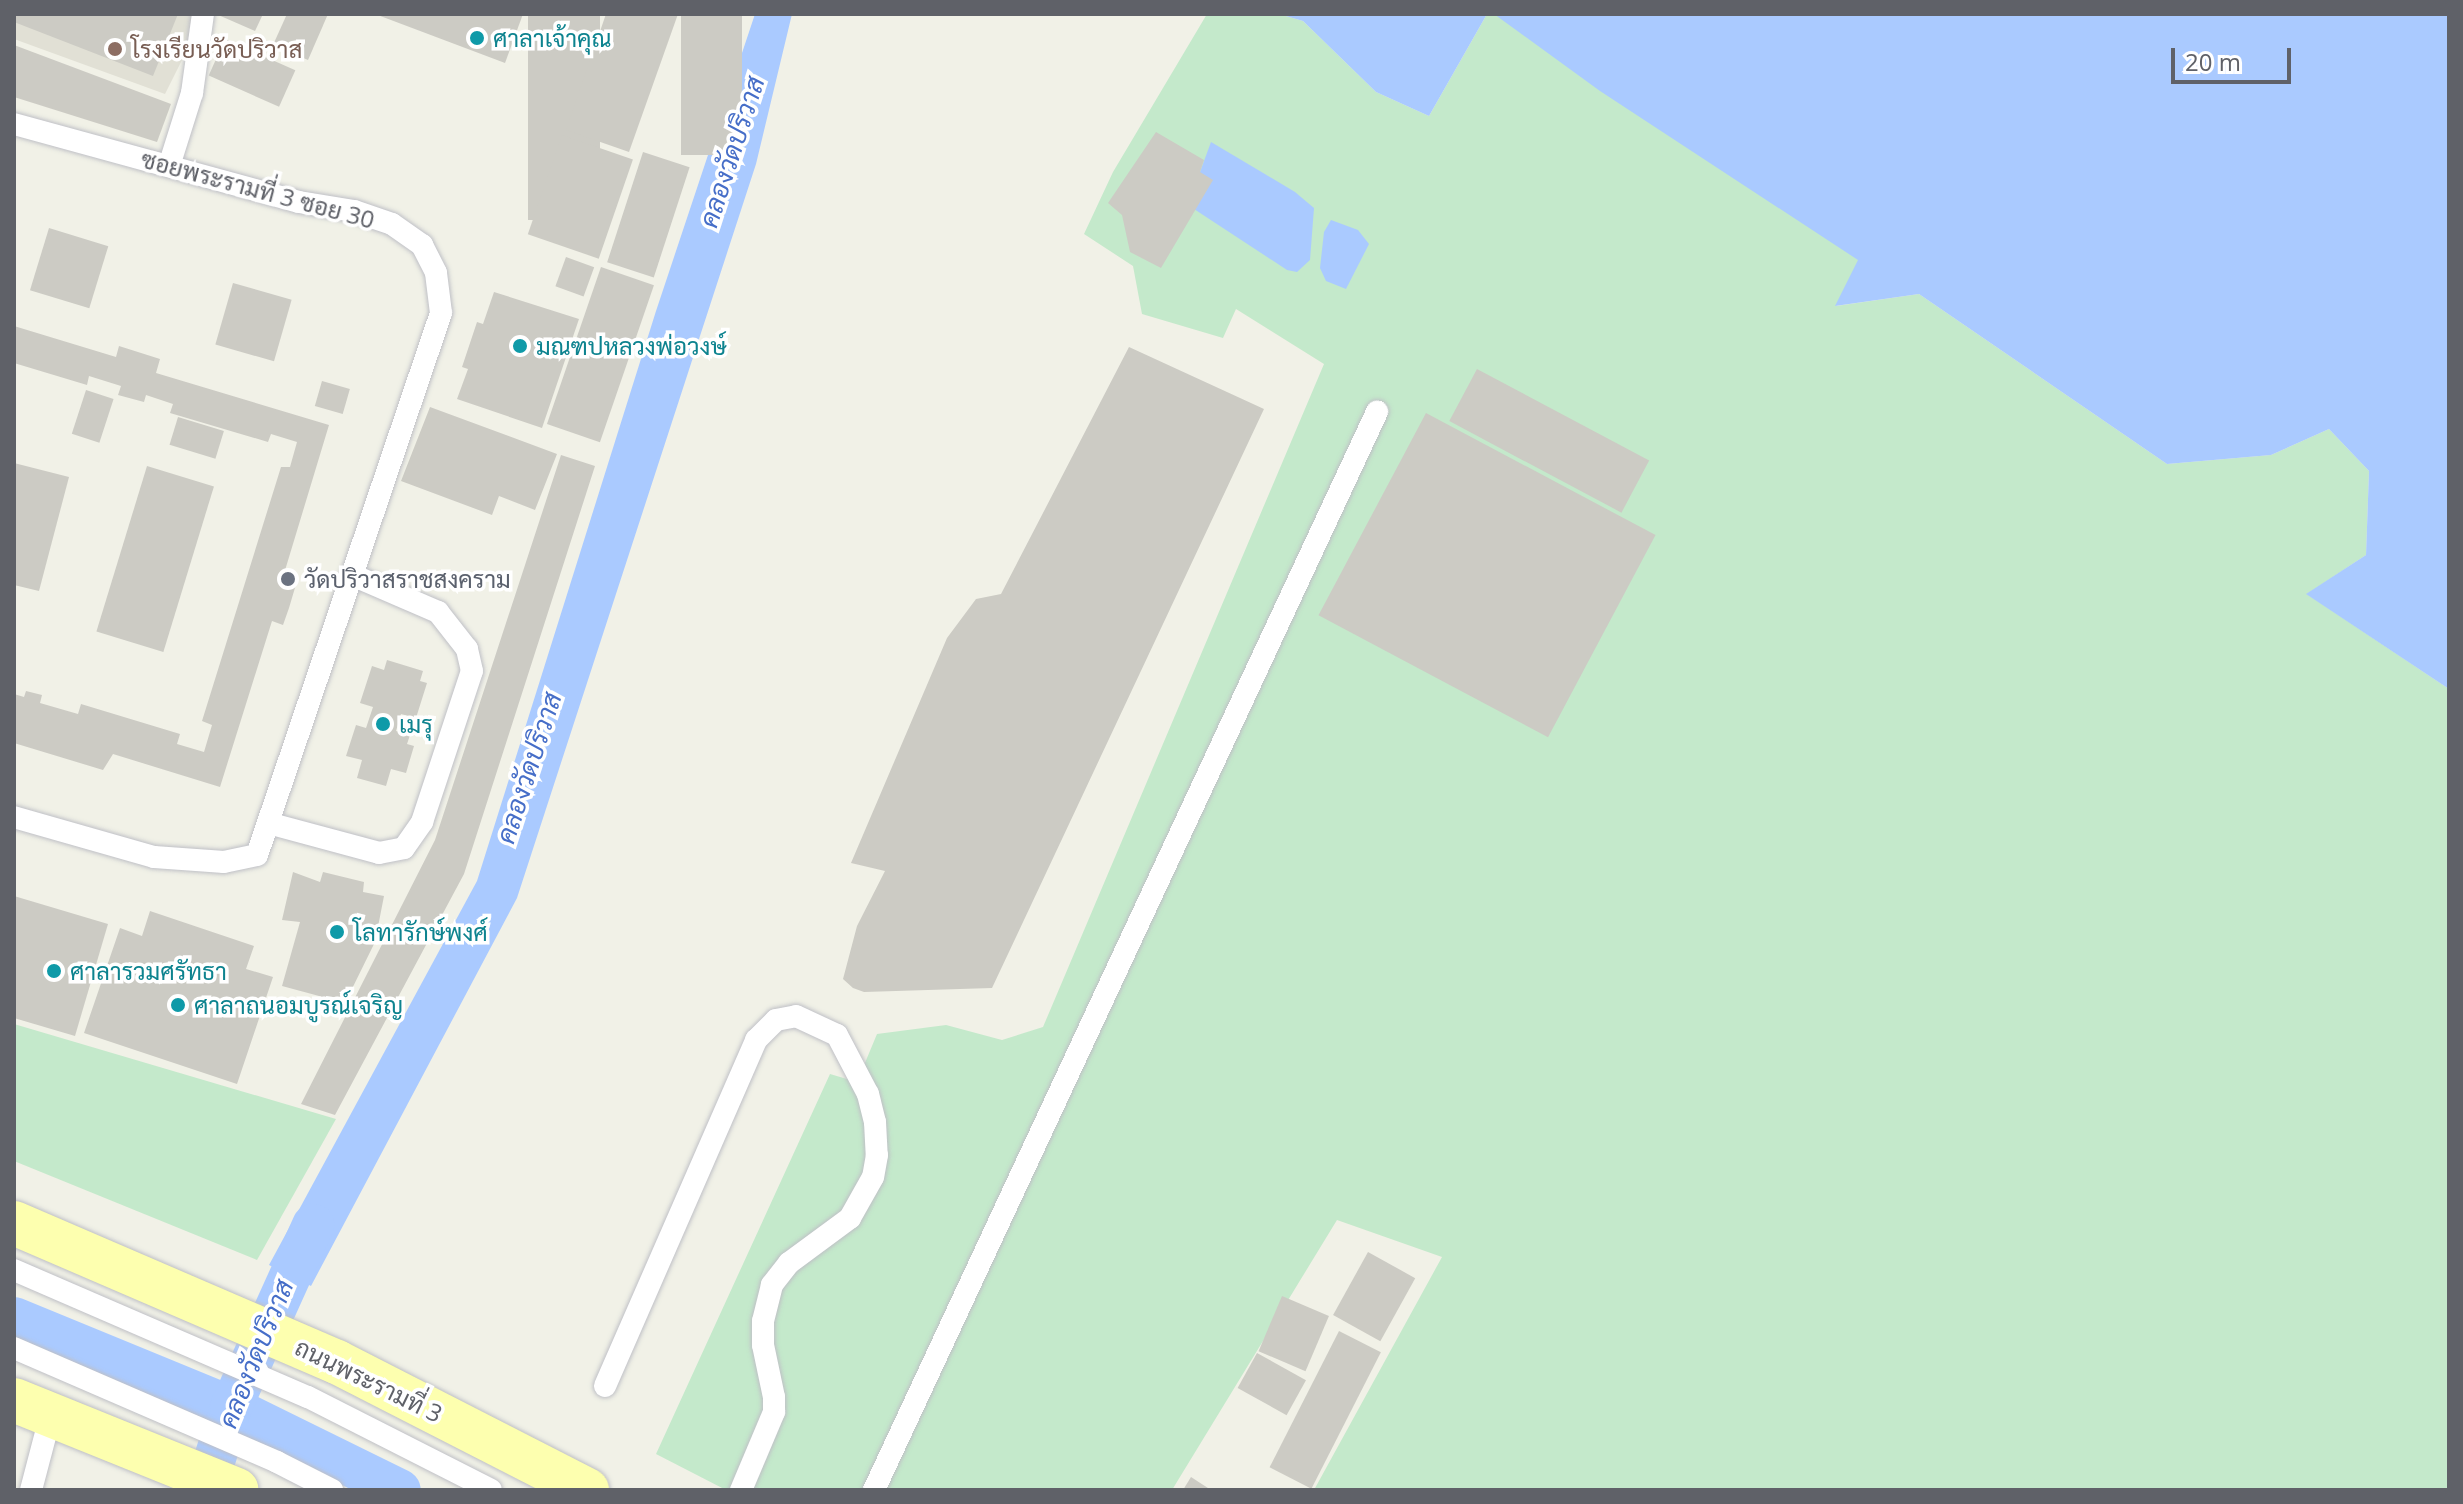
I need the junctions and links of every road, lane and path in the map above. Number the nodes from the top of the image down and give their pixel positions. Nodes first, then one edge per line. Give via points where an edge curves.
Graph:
1 (203, 14) edge
2 (14, 124) edge
3 (169, 166) junction
4 (1377, 412) dead end
5 (352, 575) junction
6 (14, 817) edge
7 (268, 823) junction
8 (14, 1223) edge
9 (14, 1270) edge
10 (14, 1348) edge
11 (605, 1386) dead end
12 (33, 1407) edge
13 (31, 1490) edge
14 (237, 1490) edge
15 (332, 1490) edge
16 (491, 1490) edge
17 (587, 1490) edge
18 (741, 1490) edge
19 (874, 1490) edge

1 - 3 lane via 192,93
2 - 3 lane, ซอยพระรามที่ 3 ซอย 30
3 - 5 lane, ซอยพระรามที่ 3 ซอย 30 via 392,224 422,245 436,273 441,313
4 - 19 lane
5 - 7 lane, ซอยพระรามที่ 3 ซอย 30
5 - 7 lane via 438,612 467,649 472,671 422,822 404,848 379,853
6 - 7 lane, ซอยพระรามที่ 3 ซอย 30 via 154,857 224,862 257,855
8 - 17 main road, ถนนพระรามที่ 3 via 292,1341
9 - 16 lane via 270,1380
10 - 15 lane
11 - 18 lane via 756,1040 776,1020 796,1016 837,1035 868,1094 877,1155 873,1177 850,1218 789,1263 772,1285 763,1345 774,1412
12 - 13 lane
12 - 14 main road

